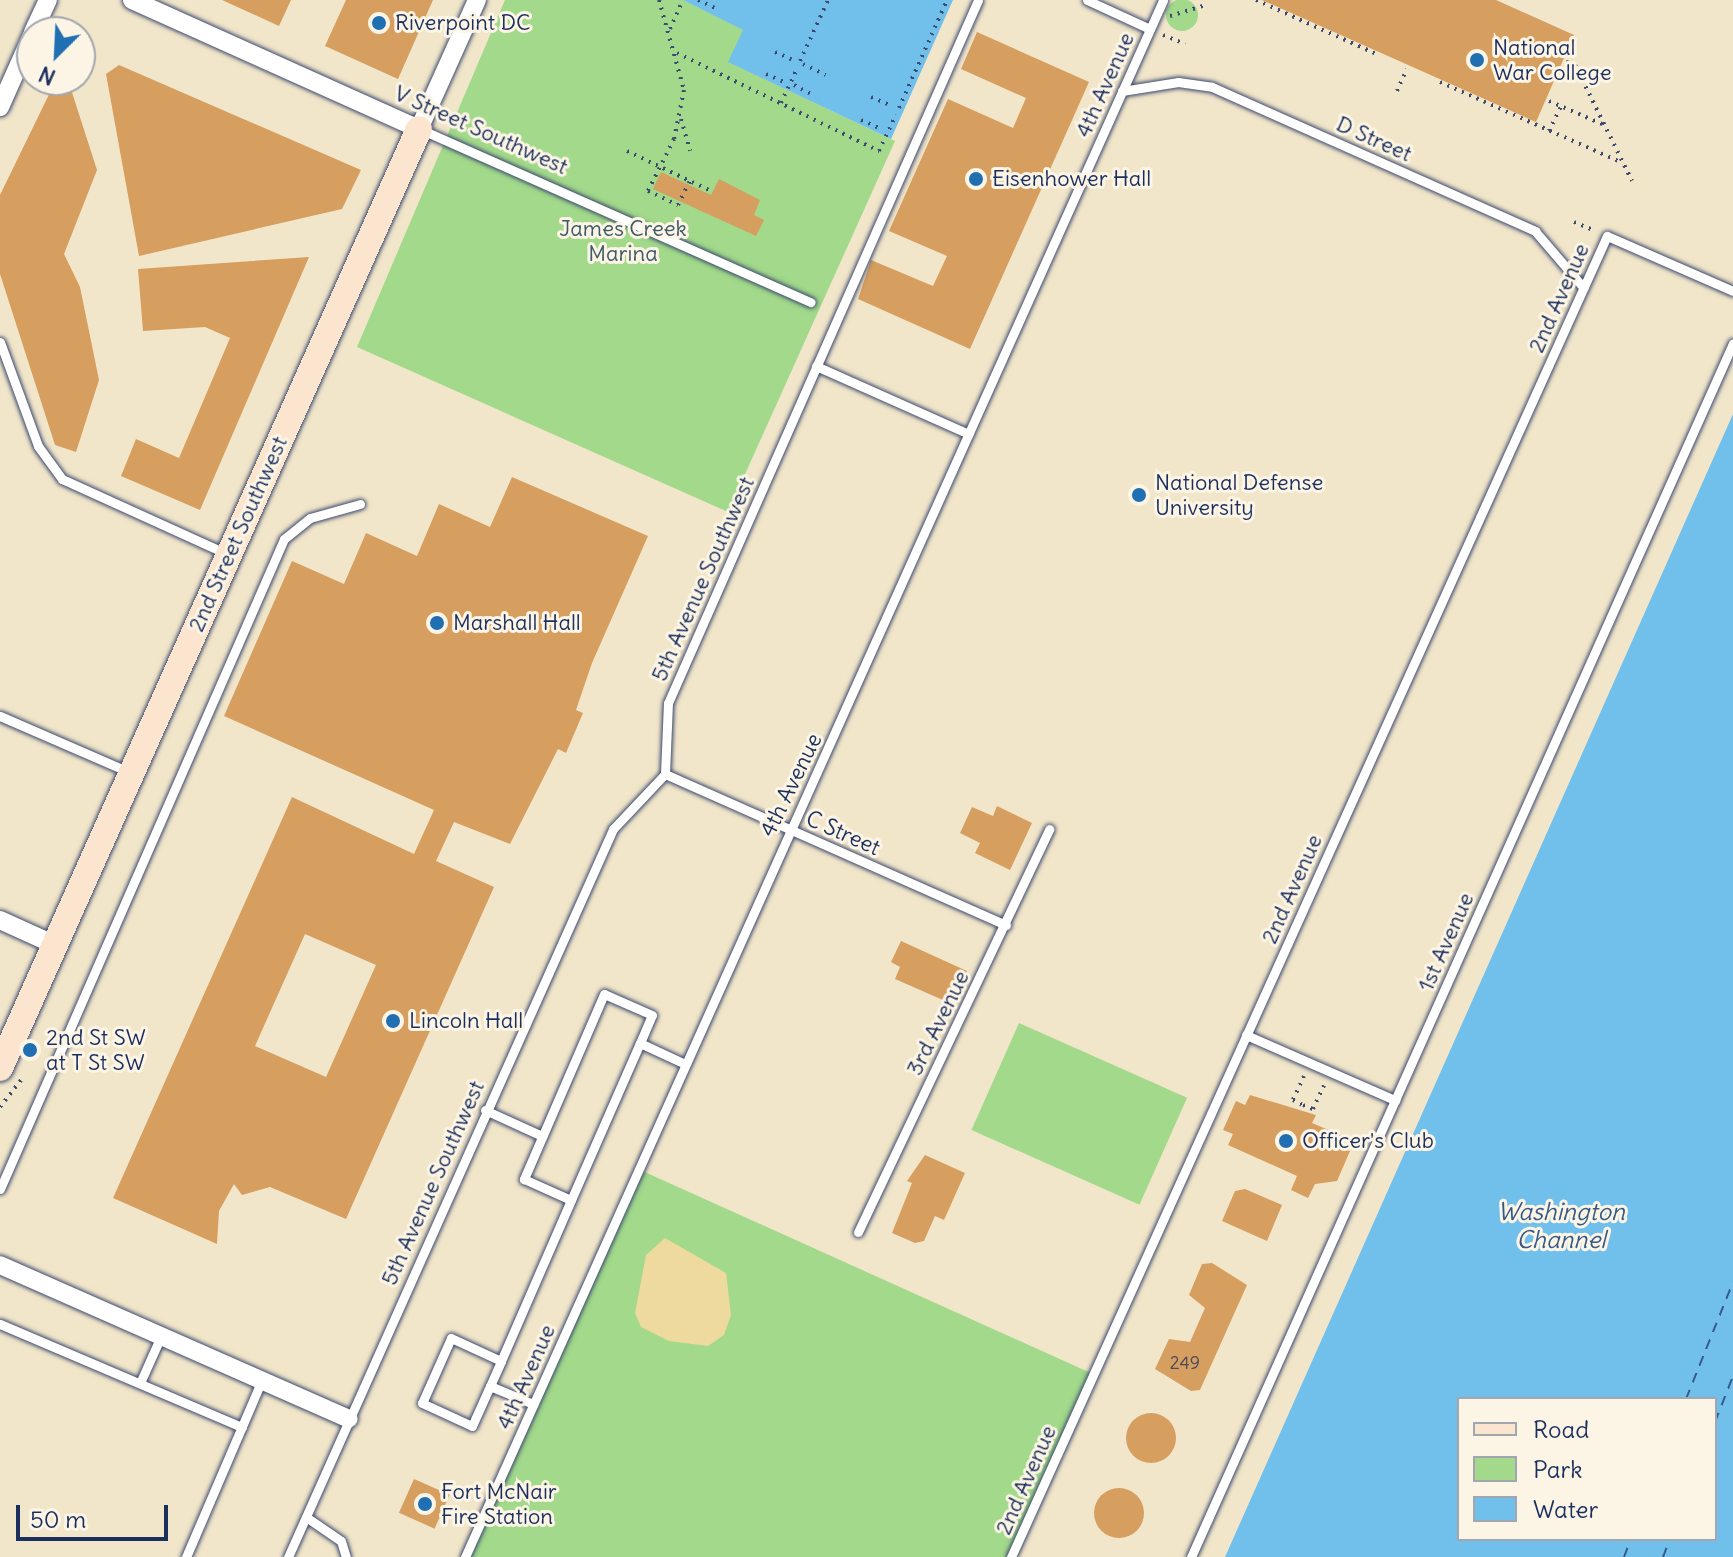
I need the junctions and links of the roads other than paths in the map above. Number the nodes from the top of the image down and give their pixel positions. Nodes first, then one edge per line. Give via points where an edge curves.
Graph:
1 (132, 0) edge
2 (477, 0) edge
3 (978, 0) edge
4 (1163, 0) edge
5 (1091, 1) edge
6 (1150, 29) junction
7 (16, 72) edge
8 (1122, 91) junction
9 (0, 107) edge
10 (419, 129) junction
11 (1583, 287) junction
12 (1733, 291) edge
13 (811, 302) dead end
14 (0, 342) edge
15 (1733, 343) edge
16 (816, 366) junction
17 (969, 434) junction
18 (360, 504) dead end
19 (229, 555) junction
20 (0, 716) edge
21 (132, 773) junction
22 (665, 774) junction
23 (789, 829) junction
24 (1049, 829) dead end
25 (0, 920) edge
26 (1006, 925) junction
27 (55, 945) junction
28 (1246, 1035) junction
29 (640, 1043) junction
30 (685, 1064) junction
31 (0, 1068) edge
32 (1395, 1100) junction
33 (485, 1110) junction
34 (542, 1136) junction
35 (0, 1189) edge
36 (571, 1200) junction
37 (858, 1232) dead end
38 (0, 1265) edge
39 (0, 1324) edge
40 (161, 1336) junction
41 (501, 1361) junction
42 (262, 1380) junction
43 (140, 1383) junction
44 (490, 1386) junction
45 (533, 1404) junction
46 (349, 1419) junction
47 (242, 1427) junction
48 (306, 1517) junction
49 (186, 1557) edge
50 (288, 1557) edge
51 (346, 1557) edge
52 (465, 1557) edge
53 (1011, 1557) edge
54 (1191, 1557) edge

1 - 10 street, V Street Southwest
2 - 10 street, 2nd Street Southwest
3 - 16 lane, 5th Avenue Southwest
4 - 6 lane, 4th Avenue
5 - 6 lane
6 - 8 lane, 4th Avenue
7 - 9 street
8 - 11 lane, D Street via 1178,82 1212,87 1535,231
8 - 17 lane, 4th Avenue
10 - 13 lane, V Street Southwest
10 - 19 street, 2nd Street Southwest
11 - 12 lane, 2nd Avenue via 1603,234
11 - 28 lane, 2nd Avenue
14 - 19 lane via 38,446 62,479
15 - 32 lane, 1st Avenue
16 - 17 lane
16 - 22 lane, 5th Avenue Southwest via 668,703
17 - 23 lane, 4th Avenue
18 - 35 lane via 310,518 284,539
19 - 21 street, 2nd Street Southwest
20 - 21 lane
21 - 27 street, 2nd Street Southwest
22 - 23 lane, C Street
22 - 33 lane, 5th Avenue Southwest via 613,829
23 - 26 lane, C Street
23 - 30 lane, 4th Avenue
24 - 26 lane, 3rd Avenue
25 - 27 street
26 - 37 lane, 3rd Avenue
27 - 31 street, 2nd Street Southwest
28 - 32 lane
28 - 53 lane, 2nd Avenue
29 - 30 lane
29 - 34 lane via 652,1015 604,994
29 - 36 lane
30 - 45 lane, 4th Avenue
32 - 54 lane, 1st Avenue
33 - 34 lane
33 - 46 lane, 5th Avenue Southwest
34 - 36 lane via 524,1179
36 - 41 lane
38 - 40 street
39 - 43 lane
40 - 42 street
40 - 43 lane
41 - 44 lane
41 - 44 lane via 451,1338 422,1403 472,1426
42 - 46 street
42 - 47 lane
43 - 47 lane
44 - 45 lane
45 - 52 lane, 4th Avenue
46 - 48 lane, 5th Avenue Southwest
47 - 49 lane
48 - 50 lane, 5th Avenue Southwest
48 - 51 lane via 341,1541

